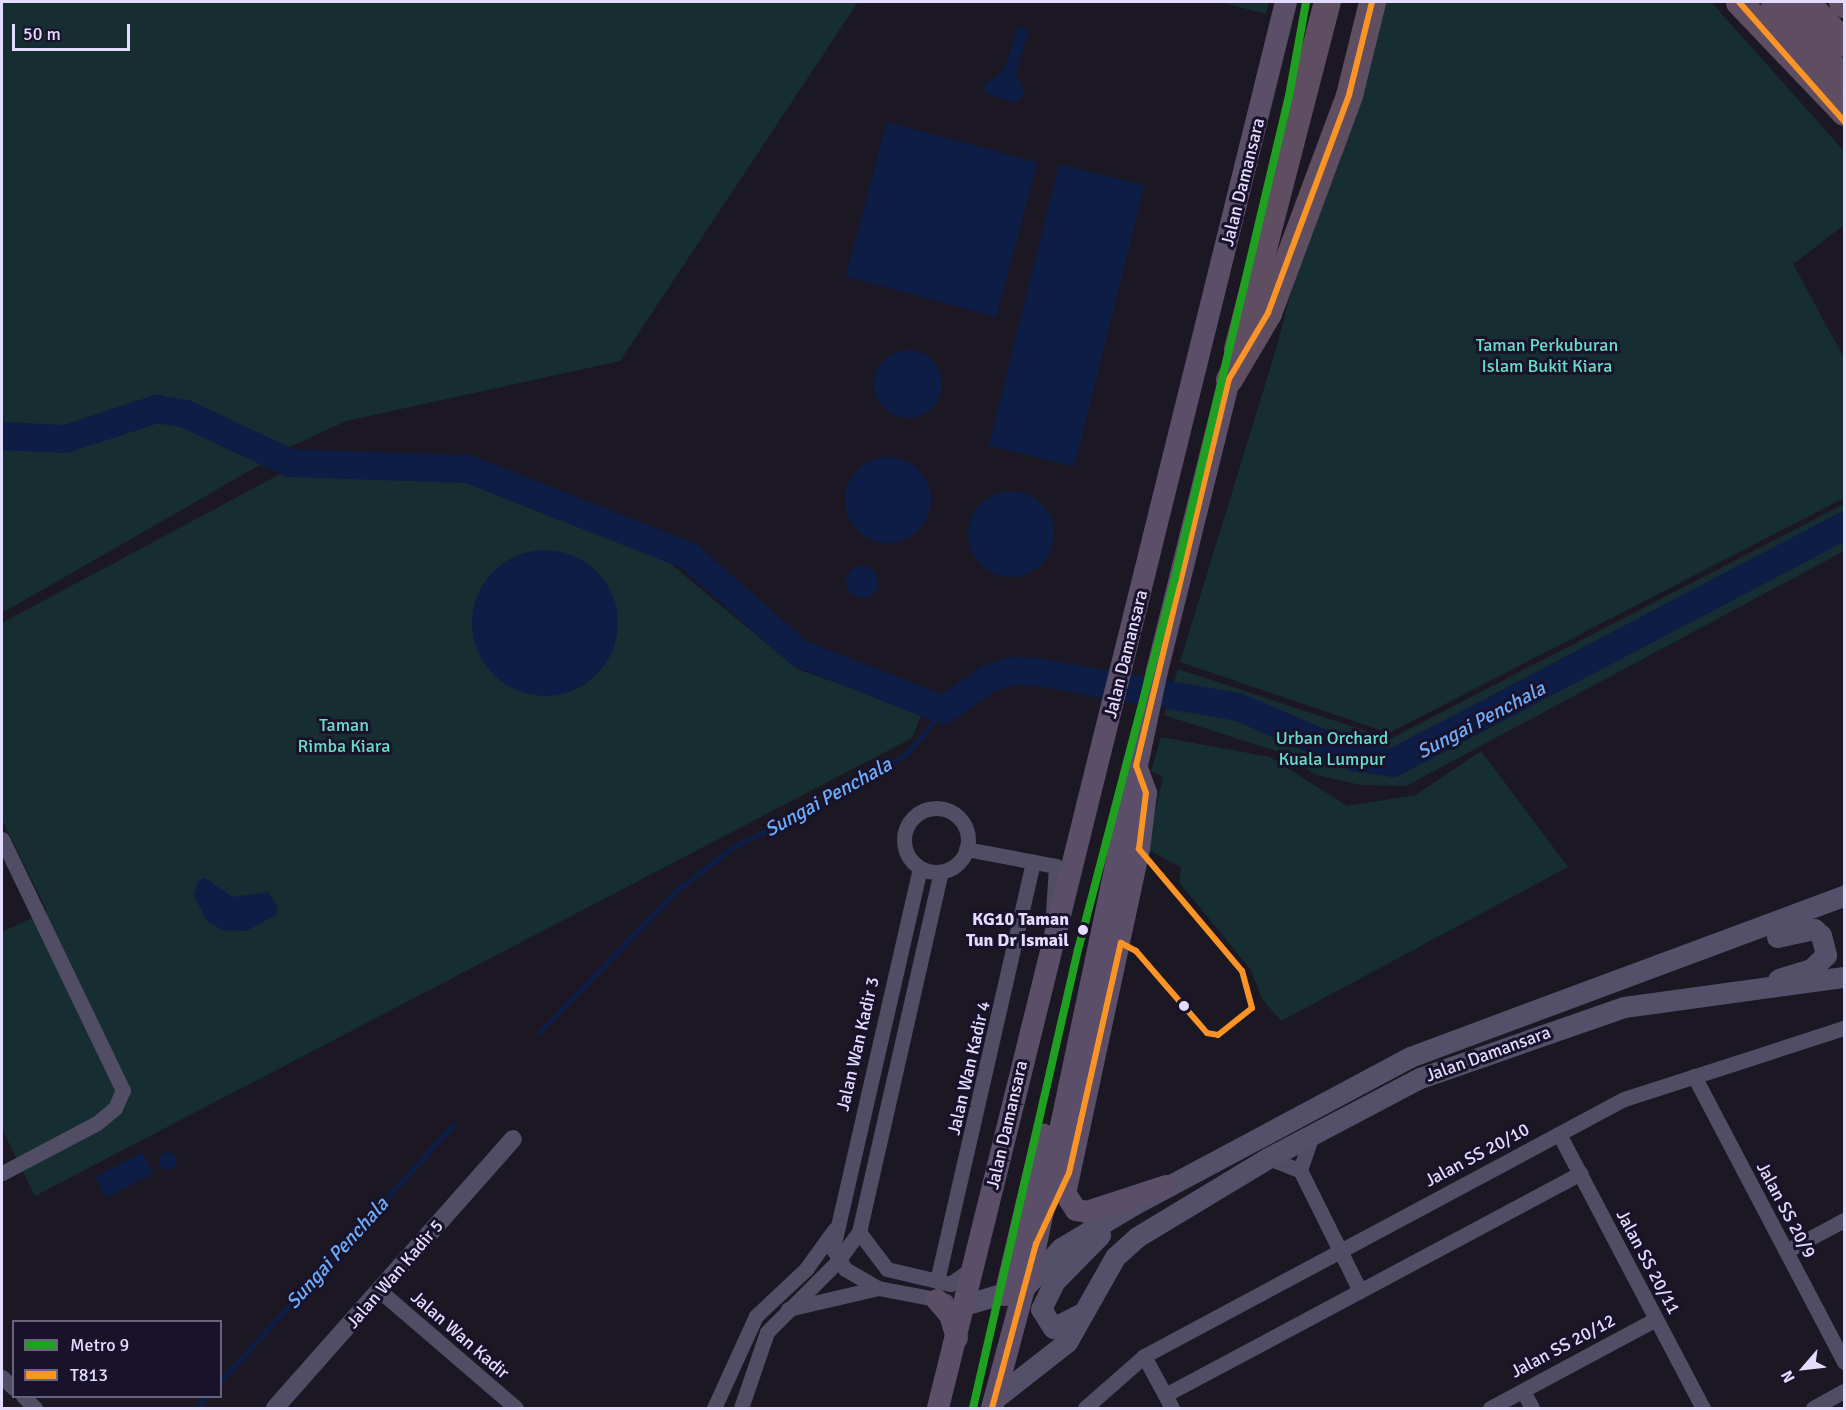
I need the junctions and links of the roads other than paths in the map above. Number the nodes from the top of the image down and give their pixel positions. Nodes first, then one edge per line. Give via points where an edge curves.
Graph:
1 (1286, 2) edge
2 (1327, 2) edge
3 (1372, 2) edge
4 (1739, 2) edge
5 (1774, 2) edge
6 (1806, 2) edge
7 (1845, 43) edge
8 (1842, 104) edge
9 (1229, 379) junction
10 (1136, 766) junction
11 (2, 839) edge
12 (966, 849) junction
13 (1033, 862) junction
14 (920, 868) junction
15 (941, 872) junction
16 (1845, 896) edge
17 (1053, 937) junction
18 (1680, 961) junction
19 (1092, 965) junction
20 (1845, 977) edge
21 (1738, 990) junction
22 (1845, 1028) edge
23 (1694, 1076) junction
24 (1559, 1134) junction
25 (1312, 1136) junction
26 (513, 1139) dead end
27 (1268, 1158) junction
28 (1300, 1170) junction
29 (2, 1173) edge
30 (1068, 1173) junction
31 (1580, 1173) junction
32 (1166, 1186) junction
33 (1134, 1205) junction
34 (1845, 1220) edge
35 (834, 1230) junction
36 (858, 1232) junction
37 (1036, 1244) junction
38 (1340, 1251) junction
39 (1786, 1251) junction
40 (976, 1259) junction
41 (837, 1262) junction
42 (878, 1288) junction
43 (380, 1291) junction
44 (937, 1291) junction
45 (1015, 1291) junction
46 (1360, 1291) junction
47 (964, 1305) junction
48 (785, 1310) junction
49 (1080, 1314) junction
50 (1656, 1319) junction
51 (957, 1340) junction
52 (1144, 1356) junction
53 (1845, 1362) edge
54 (1523, 1390) junction
55 (1845, 1391) edge
56 (1169, 1402) edge
57 (992, 1404) edge
58 (275, 1408) edge
59 (516, 1408) edge
60 (714, 1408) edge
61 (741, 1408) edge
62 (938, 1408) edge
63 (1085, 1408) edge
64 (1490, 1408) edge
65 (1532, 1408) edge
66 (1703, 1408) edge
67 (1813, 1408) edge

1 - 17 main road, Jalan Damansara
2 - 9 highway
3 - 9 highway via 1349,95 1268,313
4 - 8 highway
5 - 8 highway
6 - 7 highway
9 - 10 main road, Jalan Damansara
10 - 19 main road, Jalan Damansara
10 - 30 main road via 1146,793 1139,849
11 - 29 street via 123,1090 115,1108 97,1123
12 - 13 street
12 - 14 street via 960,820 943,809 923,811 904,834 907,853
12 - 15 street via 955,866
13 - 17 street via 1056,866
13 - 44 street, Jalan Wan Kadir 4
14 - 15 street
14 - 35 street, Jalan Wan Kadir 3
15 - 36 street
16 - 18 main road, Jalan Damansara
17 - 40 main road, Jalan Damansara
18 - 21 main road via 1725,954 1802,928 1821,935 1826,955 1821,963
18 - 32 main road, Jalan Damansara via 1410,1057
19 - 37 main road, Jalan Damansara
19 - 45 main road via 1058,1071
20 - 21 main road, Jalan Damansara
21 - 25 main road, Jalan Damansara via 1597,1015 1420,1078
22 - 23 street, Jalan SS 20/10
23 - 24 street, Jalan SS 20/10 via 1624,1099
23 - 39 street, Jalan SS 20/9
24 - 31 street, Jalan SS 20/11
24 - 38 street, Jalan SS 20/10
25 - 27 main road, Jalan Damansara
25 - 28 street
26 - 43 street, Jalan Wan Kadir 5
27 - 28 street
27 - 49 main road, Jalan Damansara via 1137,1237 1115,1257
28 - 38 street
30 - 32 main road via 1065,1193 1076,1210
30 - 37 main road
31 - 46 street
31 - 50 street, Jalan SS 20/11
32 - 33 main road, Jalan Damansara
33 - 45 main road, Jalan Damansara via 1061,1248
33 - 49 main road via 1070,1263 1041,1309 1053,1328
34 - 39 street
35 - 41 street, Jalan Wan Kadir 3
35 - 60 street, Jalan Wan Kadir 3 via 806,1269 756,1316
36 - 41 street
36 - 44 street via 887,1269
37 - 45 main road, Jalan Damansara
38 - 46 street
38 - 52 street, Jalan SS 20/10
39 - 53 street, Jalan SS 20/9
40 - 44 street via 959,1282
40 - 47 main road, Jalan Damansara
41 - 42 street
41 - 48 street
42 - 44 street
42 - 48 street
43 - 58 street, Jalan Wan Kadir 5
43 - 59 street, Jalan Wan Kadir
44 - 47 street
44 - 51 main road via 950,1314
45 - 47 main road
45 - 57 main road, Jalan Damansara
46 - 56 street
47 - 51 main road, Jalan Damansara
48 - 61 street via 760,1346
49 - 57 main road, Jalan Damansara via 1067,1342
50 - 54 street, Jalan SS 20/12
50 - 66 street, Jalan SS 20/11
51 - 62 main road, Jalan Damansara
52 - 56 street
52 - 63 street, Jalan SS 20/10
54 - 64 street, Jalan SS 20/12
54 - 65 street
55 - 67 street

